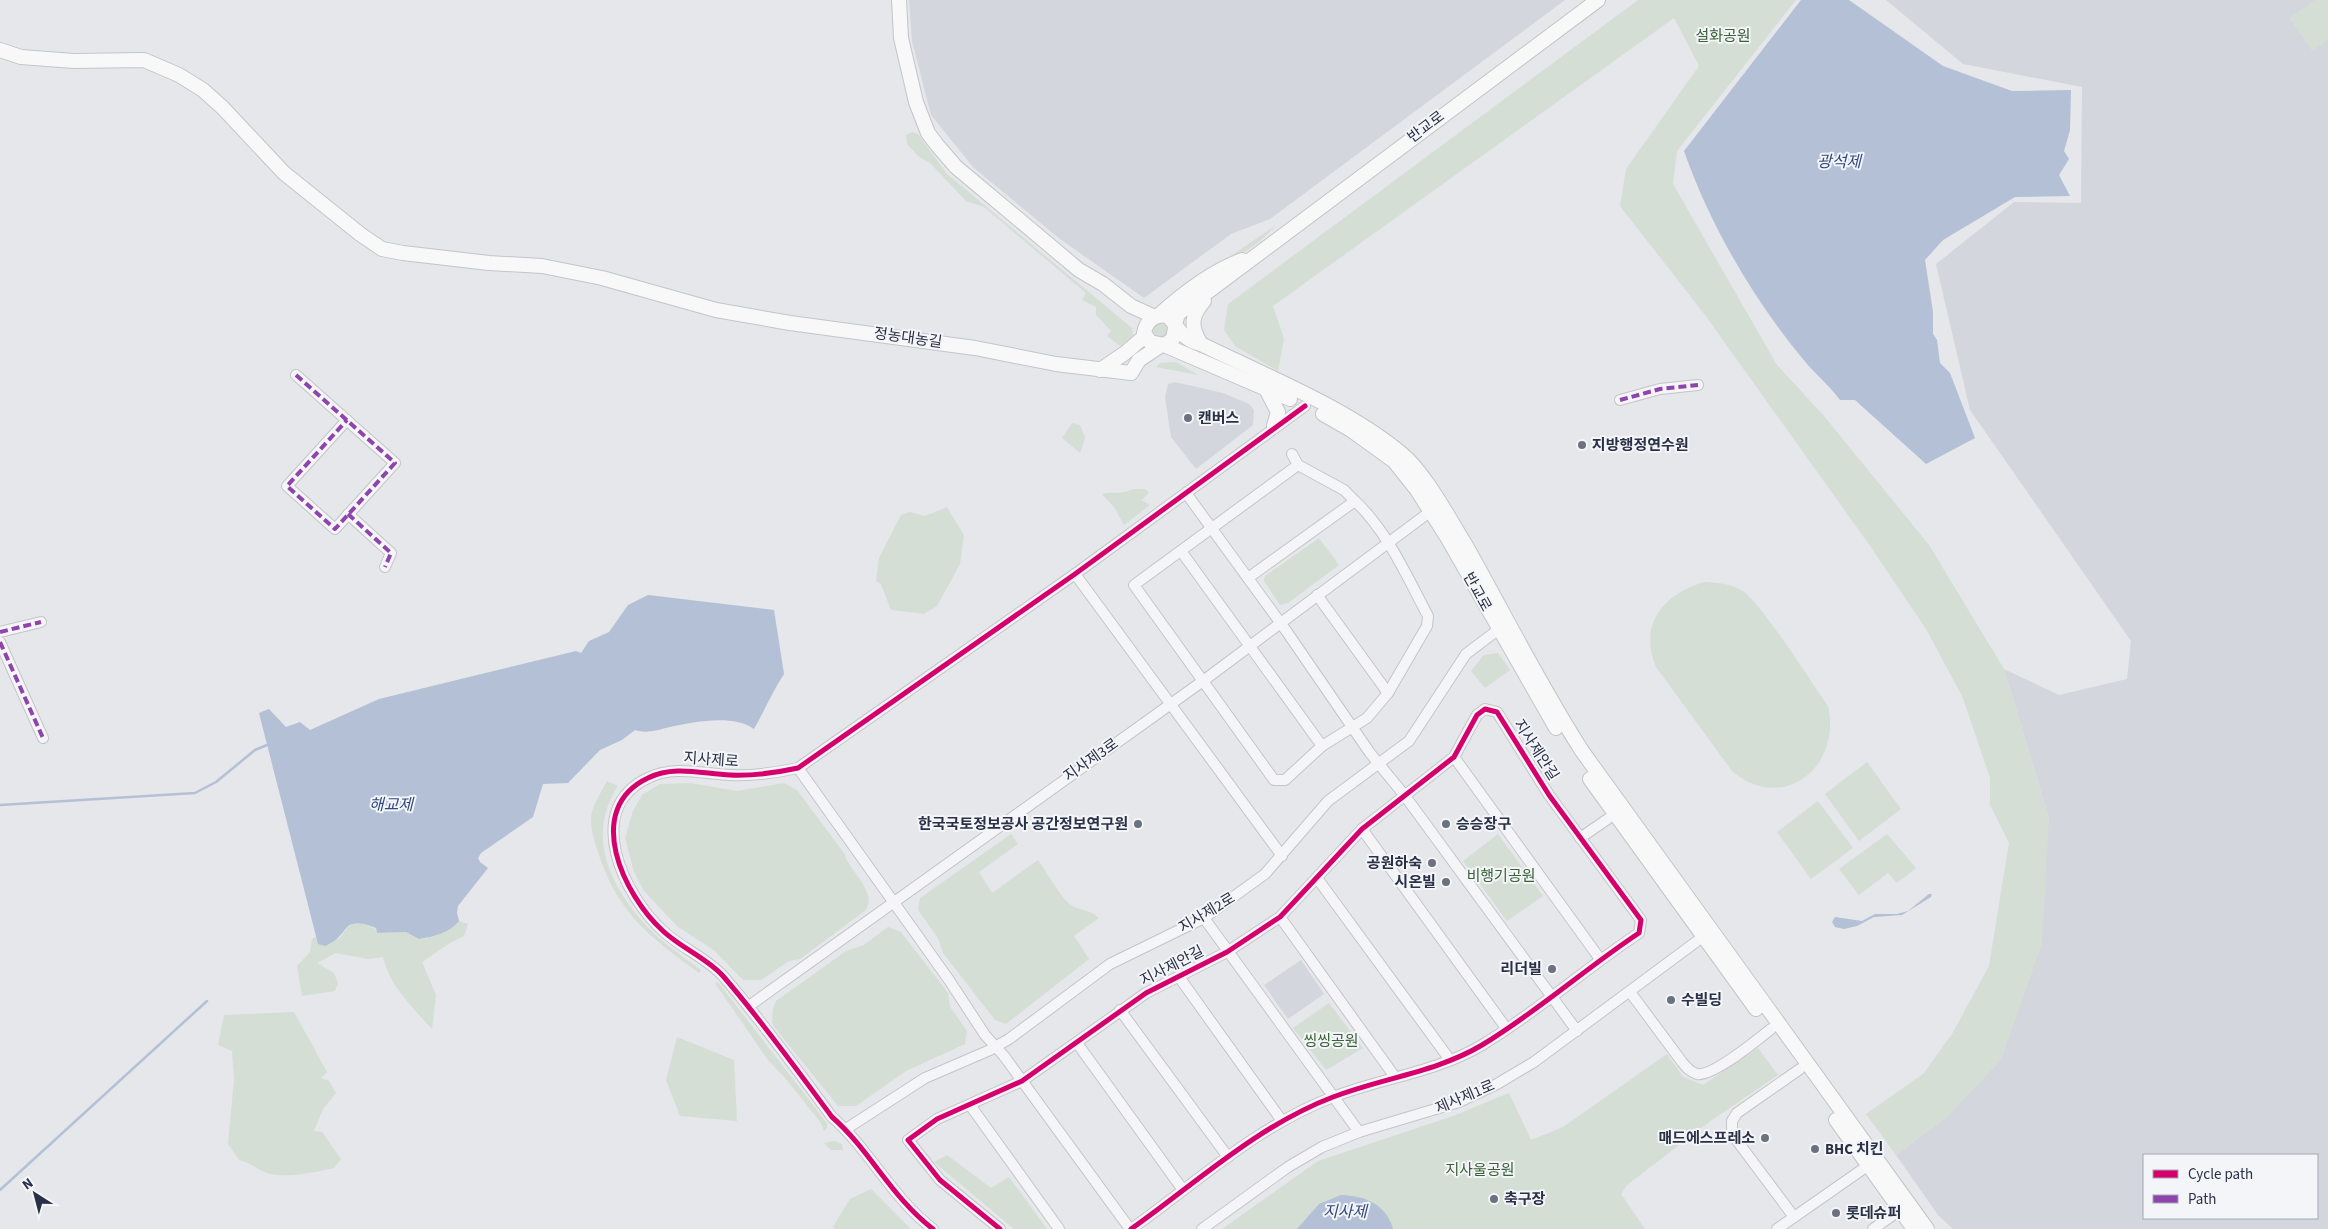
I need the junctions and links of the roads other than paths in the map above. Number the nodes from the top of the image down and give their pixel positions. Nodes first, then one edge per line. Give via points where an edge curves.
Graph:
1 (899, 0) edge
2 (1598, 0) edge
3 (0, 50) edge
4 (1254, 255) junction
5 (1079, 270) junction
6 (1209, 291) junction
7 (1157, 316) junction
8 (1175, 326) junction
9 (1145, 333) junction
10 (1201, 344) junction
11 (1162, 345) junction
12 (1125, 354) junction
13 (1100, 370) junction
14 (1126, 373) junction
15 (296, 375) dead end
16 (1698, 385) dead end
17 (1265, 387) junction
18 (1620, 400) dead end
19 (1305, 406) junction
20 (346, 420) junction
21 (1274, 426) junction
22 (1292, 454) dead end
23 (1298, 465) junction
24 (1186, 493) junction
25 (1355, 501) junction
26 (1431, 511) junction
27 (348, 514) junction
28 (1212, 528) junction
29 (1389, 544) junction
30 (1181, 551) junction
31 (385, 568) dead end
32 (1075, 574) junction
33 (1248, 578) junction
34 (1317, 596) junction
35 (41, 622) dead end
36 (1280, 622) junction
37 (1503, 626) junction
38 (0, 632) edge
39 (0, 642) edge
40 (1250, 645) junction
41 (1203, 681) junction
42 (1388, 693) junction
43 (1170, 704) junction
44 (1353, 726) junction
45 (43, 738) dead end
46 (1322, 746) junction
47 (1454, 757) junction
48 (1380, 763) junction
49 (798, 768) junction
50 (1405, 796) junction
51 (1615, 814) junction
52 (1362, 829) junction
53 (1580, 838) junction
54 (1282, 856) junction
55 (1317, 878) junction
56 (894, 904) junction
57 (1280, 917) junction
58 (1204, 918) junction
59 (1707, 934) junction
60 (1227, 952) junction
61 (1600, 959) junction
62 (1179, 977) junction
63 (1630, 992) junction
64 (1551, 997) junction
65 (749, 1006) junction
66 (1120, 1010) junction
67 (1506, 1028) junction
68 (1771, 1029) junction
69 (1577, 1031) junction
70 (1077, 1043) junction
71 (997, 1046) junction
72 (1450, 1060) junction
73 (1800, 1069) junction
74 (1395, 1077) junction
75 (1022, 1082) junction
76 (1333, 1097) junction
77 (970, 1105) junction
78 (1282, 1121) junction
79 (846, 1129) junction
80 (1359, 1132) junction
81 (1228, 1157) junction
82 (1872, 1163) junction
83 (1184, 1190) junction
84 (1900, 1210) junction
85 (1794, 1217) junction
86 (998, 1228) edge
87 (932, 1229) edge
88 (1059, 1229) edge
89 (1130, 1229) edge
90 (1202, 1229) edge
91 (1777, 1229) edge
92 (1873, 1229) edge
93 (1914, 1229) edge
94 (1926, 1229) edge

1 - 5 street via 904,57 928,133 956,167
2 - 4 street, 반교로
3 - 13 street, 정농대농길 via 20,57 74,61 144,60 179,75 223,108 284,173 382,249 559,270 602,278 716,310
4 - 6 street, 반교로
4 - 7 street, 반교로 via 1223,267
5 - 7 street via 1137,309
5 - 9 street via 1140,323
6 - 8 street, 반교로 via 1178,314
6 - 10 street via 1193,315 1192,322
7 - 8 street via 1169,317
7 - 9 street via 1148,322
8 - 10 street, 반교로 via 1192,343
8 - 11 street via 1173,339
9 - 11 street via 1150,342
9 - 12 street
10 - 37 street, 반교로 via 1361,424 1404,456 1441,506
11 - 14 street
11 - 17 street, 반교로
12 - 13 street
12 - 14 street
13 - 14 street, 정농대농길
15 - 20 street
16 - 18 street via 1660,389
17 - 19 street, 반교로
17 - 21 street via 1278,412
19 - 21 street, 지사제로
19 - 26 street, 반교로 via 1351,430 1394,462
20 - 27 street via 395,463
20 - 27 street via 287,486 335,529
21 - 24 street, 지사제로
22 - 23 street
23 - 25 street via 1344,490
23 - 28 street
24 - 28 street
24 - 32 street, 지사제로
25 - 29 street
25 - 33 street
26 - 29 street, 지사제3로
26 - 37 street, 반교로
27 - 31 street via 391,553
28 - 30 street
28 - 33 street
29 - 34 street, 지사제3로
29 - 42 street via 1428,616 1427,626
30 - 40 street
30 - 41 street via 1134,585
32 - 43 street
32 - 49 street, 지사제로
33 - 36 street
34 - 36 street, 지사제3로
34 - 42 street
35 - 38 street
36 - 40 street, 지사제3로
36 - 44 street
37 - 48 street, 지사제2로 via 1466,654 1409,741
37 - 51 street, 반교로 via 1548,716
37 - 59 street, 반교로 via 1582,751
39 - 45 street
40 - 41 street, 지사제3로
40 - 46 street
41 - 43 street, 지사제3로
41 - 46 street via 1274,780 1286,780
42 - 44 street via 1367,718
43 - 54 street
43 - 56 street, 지사제3로
44 - 46 street
44 - 48 street
47 - 50 street, 지사제안길
47 - 53 street, 지사제안길 via 1477,715 1485,709 1496,712
47 - 61 street
48 - 50 street
48 - 54 street, 지사제2로 via 1328,801
49 - 56 street
49 - 65 street, 지사제로 via 763,775 676,770 647,778 629,792 617,811 612,831 620,869 650,918 663,932 719,972
50 - 52 street, 지사제안길
50 - 64 street
51 - 53 street
51 - 59 street, 반교로
52 - 55 street, 지사제안길
52 - 67 street
53 - 61 street, 지사제안길 via 1640,920 1639,932
54 - 58 street, 지사제2로 via 1265,874
55 - 57 street, 지사제안길
55 - 72 street
56 - 65 street, 지사제3로
56 - 71 street via 985,1035
57 - 60 street, 지사제안길
57 - 74 street
58 - 60 street
58 - 71 street, 지사제2로 via 1110,964
59 - 63 street, 제사제1로
59 - 68 street
59 - 82 street
60 - 62 street, 지사제안길
60 - 76 street
61 - 64 street, 지사제안길
62 - 66 street, 지사제안길
62 - 78 street, 지사제안길
63 - 68 street via 1682,1062 1697,1074 1710,1072
63 - 69 street, 제사제1로
64 - 67 street, 지사제안길
64 - 69 street
65 - 79 street, 지사제로 via 832,1117
66 - 70 street, 지사제안길
66 - 81 street
67 - 72 street, 지사제안길 via 1482,1045
68 - 73 street
69 - 80 street, 제사제1로 via 1534,1062 1460,1102
70 - 75 street, 지사제안길
70 - 83 street
71 - 75 street
71 - 79 street, 지사제2로 via 925,1078
72 - 74 street, 지사제안길
73 - 82 street
73 - 85 street via 1737,1113 1732,1121 1732,1134
74 - 76 street, 지사제안길
75 - 77 street, 지사제안길
75 - 89 street, 지사제안길
76 - 78 street, 지사제안길
76 - 80 street
77 - 86 street, 지사제안길 via 937,1119 908,1140 940,1180
77 - 88 street
78 - 81 street, 지사제안길
79 - 87 street, 지사제로 via 892,1189
80 - 90 street, 제사제1로 via 1295,1162
81 - 83 street, 지사제안길
82 - 84 street
82 - 85 street
82 - 94 street
83 - 89 street, 지사제안길
84 - 92 street
84 - 93 street
85 - 91 street

